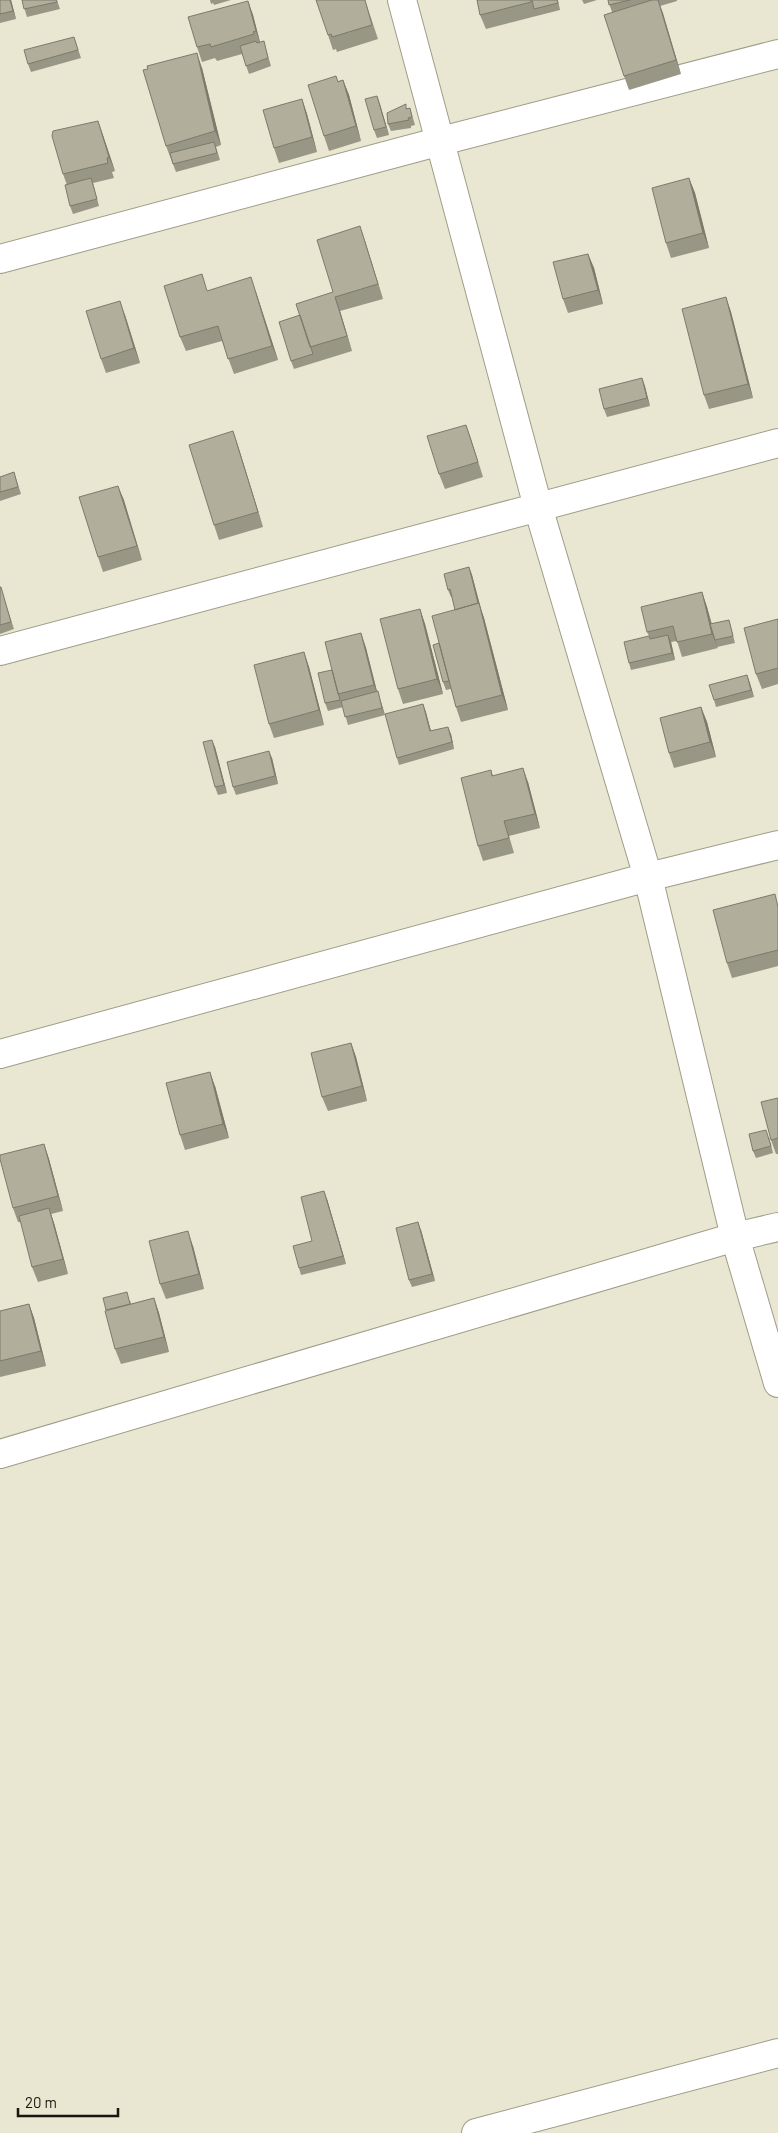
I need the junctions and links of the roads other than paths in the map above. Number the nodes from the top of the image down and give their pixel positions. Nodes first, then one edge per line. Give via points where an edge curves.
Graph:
1 (402, 0) edge
2 (778, 54) edge
3 (441, 141) junction
4 (0, 259) edge
5 (778, 443) edge
6 (538, 507) junction
7 (0, 652) edge
8 (778, 845) edge
9 (648, 877) junction
10 (0, 1054) edge
11 (778, 1227) edge
12 (736, 1237) junction
13 (778, 1383) edge
14 (0, 1454) edge
15 (778, 2053) edge
16 (476, 2133) edge

1 - 3 street
2 - 3 street
3 - 4 street
3 - 6 street
5 - 6 street
6 - 7 street
6 - 9 street
8 - 9 street
9 - 10 street
9 - 12 street
11 - 12 street
12 - 13 street
12 - 14 street
15 - 16 street

